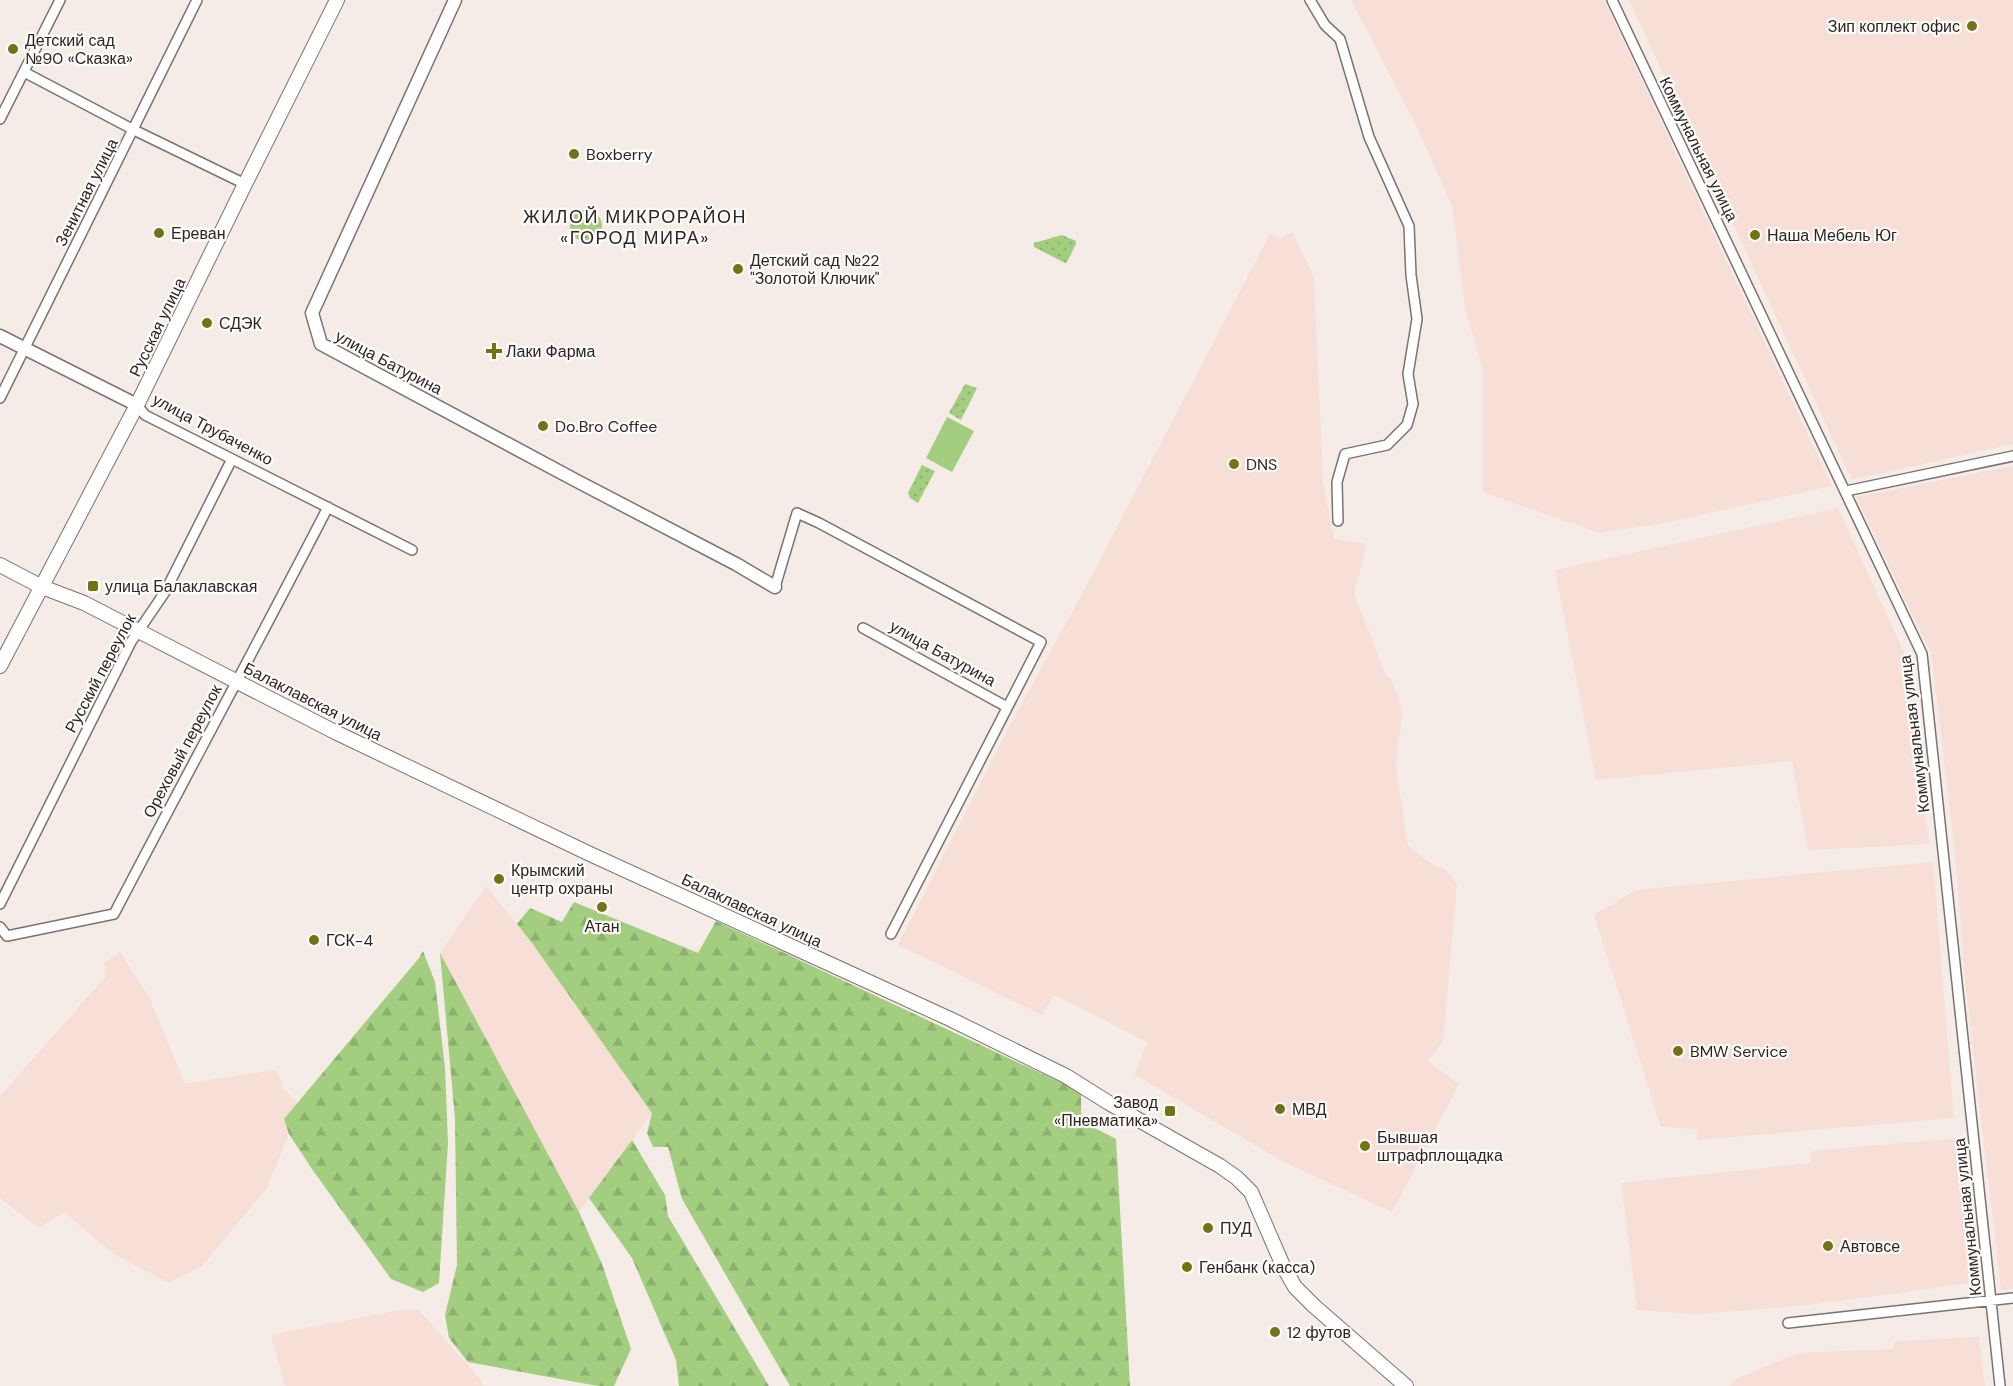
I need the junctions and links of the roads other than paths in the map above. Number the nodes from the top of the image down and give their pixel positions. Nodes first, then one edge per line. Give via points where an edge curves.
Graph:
1 (60, 0) edge
2 (197, 0) edge
3 (337, 0) edge
4 (455, 0) edge
5 (1310, 0) edge
6 (1612, 0) edge
7 (24, 72) junction
8 (0, 119) edge
9 (134, 130) junction
10 (245, 184) junction
11 (0, 336) edge
12 (24, 349) junction
13 (0, 398) edge
14 (137, 405) junction
15 (2013, 456) edge
16 (232, 459) junction
17 (1846, 491) junction
18 (328, 507) junction
19 (1338, 521) dead end
20 (412, 550) dead end
21 (0, 565) edge
22 (42, 587) junction
23 (775, 587) joint
24 (863, 628) dead end
25 (137, 631) junction
26 (0, 666) edge
27 (235, 681) junction
28 (1007, 707) junction
29 (0, 903) edge
30 (0, 927) edge
31 (891, 934) dead end
32 (2013, 1298) edge
33 (1992, 1300) junction
34 (1788, 1323) dead end
35 (1406, 1386) edge
36 (2000, 1386) edge

1 - 7 street
2 - 9 street, Зенитная улица
3 - 10 main road, Русская улица
4 - 23 street, улица Батурина via 312,313 321,345
5 - 19 street via 1325,25 1340,39 1369,137 1409,226 1418,319 1408,374 1413,404 1407,424 1388,445 1345,454 1337,482
6 - 17 street, Коммунальная улица
7 - 8 street
7 - 9 street
9 - 10 street
9 - 12 street, Зенитная улица
10 - 14 main road, Русская улица
11 - 12 street, улица Трубаченко
12 - 13 street, Зенитная улица
12 - 14 street, улица Трубаченко
14 - 16 street, улица Трубаченко via 145,415
14 - 22 main road, Русская улица
15 - 17 street
16 - 18 street, улица Трубаченко
16 - 25 street, Русский переулок via 165,592
17 - 33 street, Коммунальная улица via 1922,654
18 - 20 street, улица Трубаченко
18 - 27 street, Ореховый переулок
21 - 22 main road, Балаклавская улица
22 - 25 main road, Балаклавская улица via 84,603
22 - 26 main road, Русская улица
23 - 28 street via 797,513 1041,642
24 - 28 street, улица Батурина
25 - 27 main road, Балаклавская улица
25 - 29 street, Русский переулок
27 - 30 street, Ореховый переулок via 114,914 7,936
27 - 35 main road, Балаклавская улица via 590,854 1066,1076 1220,1166 1251,1192 1295,1287
28 - 31 street
32 - 33 street
33 - 34 street
33 - 36 street, Коммунальная улица

